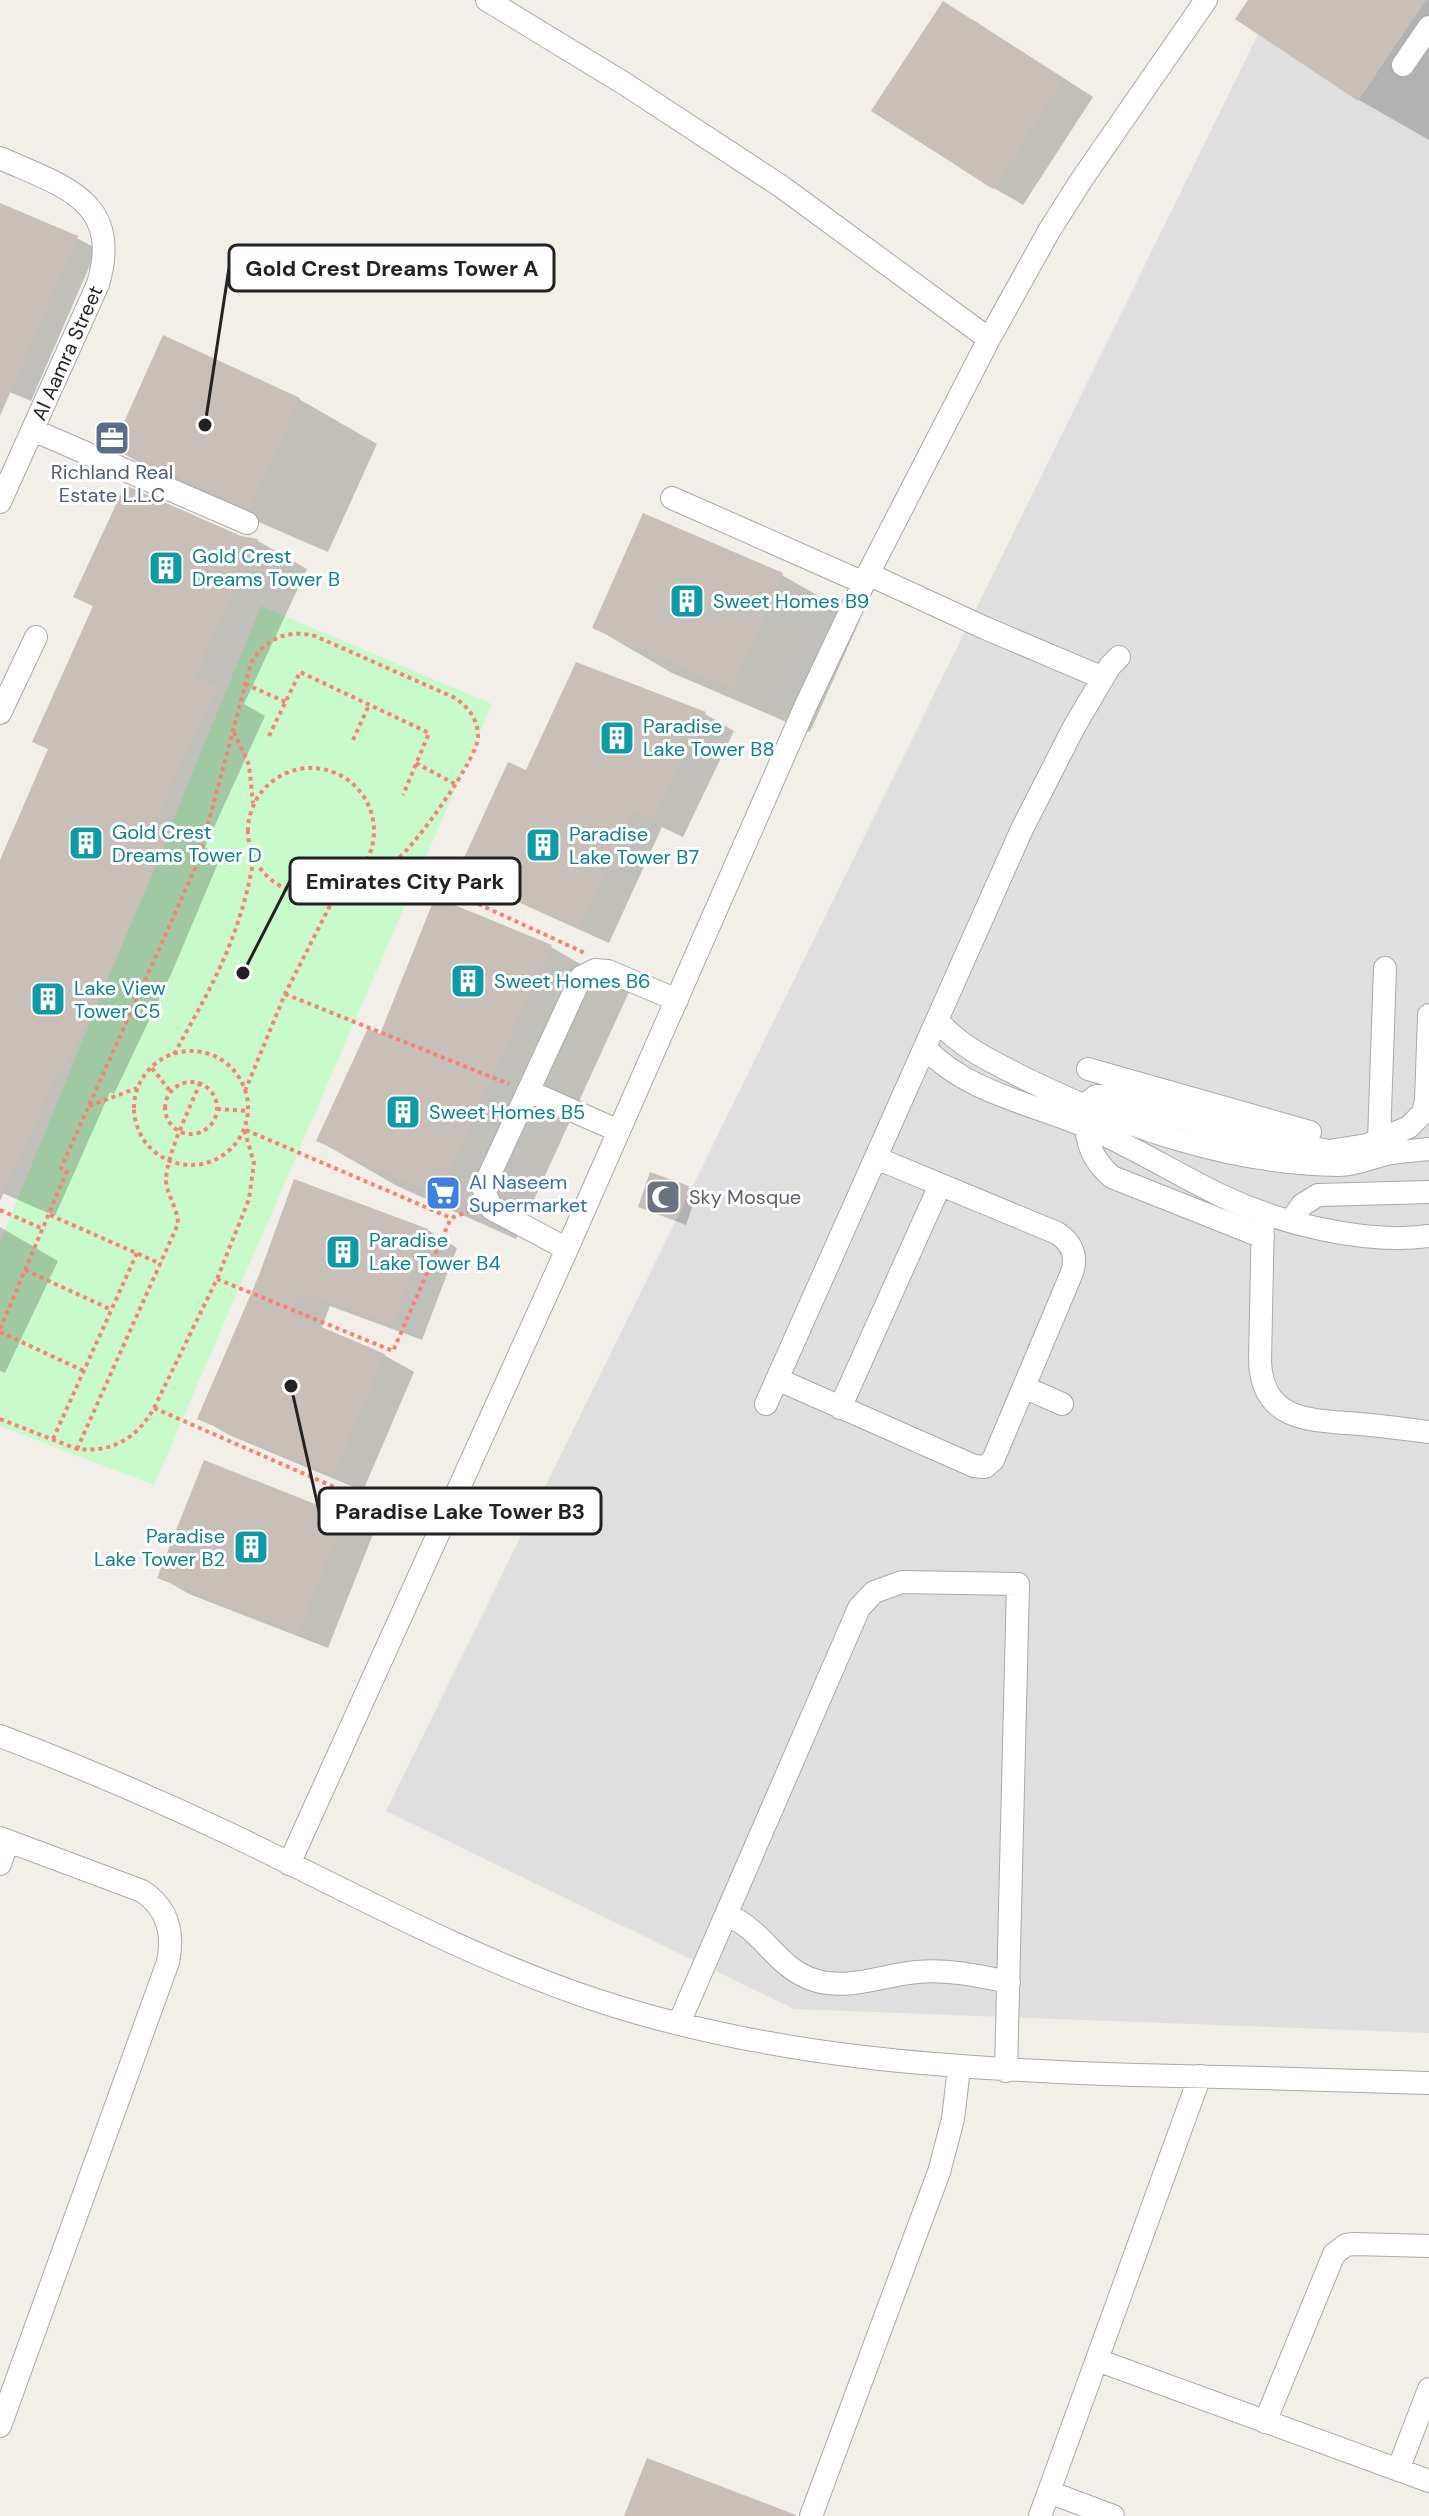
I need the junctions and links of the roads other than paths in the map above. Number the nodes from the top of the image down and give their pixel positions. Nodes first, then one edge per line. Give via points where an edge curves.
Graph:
1 (487, 0) edge
2 (1206, 0) edge
3 (1429, 27) edge
4 (1403, 65) dead end
5 (0, 158) edge
6 (989, 339) junction
7 (33, 430) junction
8 (672, 498) dead end
9 (0, 502) edge
10 (247, 523) dead end
11 (866, 578) junction
12 (36, 637) dead end
13 (1119, 657) dead end
14 (1103, 678) junction
15 (0, 713) edge
16 (1385, 968) dead end
17 (677, 1000) junction
18 (1429, 1015) edge
19 (937, 1020) junction
20 (1429, 1031) edge
21 (925, 1048) junction
22 (1088, 1069) dead end
23 (1428, 1085) edge
24 (528, 1091) junction
25 (1074, 1111) junction
26 (619, 1131) junction
27 (1310, 1132) dead end
28 (1236, 1133) junction
29 (1379, 1140) junction
30 (1429, 1149) edge
31 (876, 1158) junction
32 (940, 1185) junction
33 (1429, 1192) edge
34 (1263, 1213) junction
35 (1291, 1221) junction
36 (1429, 1236) edge
37 (1263, 1237) junction
38 (567, 1249) junction
39 (777, 1379) junction
40 (1024, 1387) junction
41 (766, 1404) dead end
42 (1062, 1404) dead end
43 (840, 1408) junction
44 (1429, 1432) edge
45 (0, 1736) edge
46 (4, 1840) edge
47 (0, 1864) edge
48 (289, 1864) junction
49 (727, 1915) junction
50 (1009, 1982) junction
51 (679, 2023) junction
52 (959, 2068) junction
53 (1006, 2071) junction
54 (1200, 2076) junction
55 (1429, 2083) edge
56 (1429, 2246) edge
57 (1097, 2360) junction
58 (1429, 2389) edge
59 (1, 2418) edge
60 (1265, 2422) junction
61 (1398, 2470) junction
62 (1429, 2481) edge
63 (1049, 2492) junction
64 (811, 2516) edge
65 (1040, 2516) edge
66 (1113, 2516) edge

1 - 6 street via 769,178
2 - 6 street via 1073,192
3 - 4 street
5 - 7 street, Al Aamra Street via 70,189 87,204 104,243 98,284
6 - 11 street
7 - 9 street, Al Aamra Street
7 - 10 street
8 - 11 street
11 - 14 street
11 - 17 street
12 - 15 street
13 - 14 street
14 - 19 street via 1022,829
16 - 29 street
17 - 24 street via 608,971 588,973 576,983
17 - 26 street
18 - 20 street
19 - 21 street
19 - 25 street via 971,1050
20 - 23 street
21 - 25 street via 973,1085
21 - 31 street
22 - 28 street
23 - 29 street via 1419,1119
24 - 26 street
24 - 38 street via 485,1184 487,1203 497,1214
25 - 28 street via 1101,1095 1147,1118
25 - 34 street via 1222,1196
25 - 37 street via 1096,1160 1112,1177
26 - 38 street
27 - 28 street
28 - 29 street via 1329,1151
28 - 30 street via 1299,1163 1347,1165
31 - 32 street
31 - 39 street
32 - 40 street via 1057,1233 1073,1251 1074,1268
32 - 43 street
33 - 35 street via 1328,1193 1302,1205
34 - 35 street
34 - 37 street
35 - 36 street via 1371,1235
37 - 44 street via 1261,1374 1276,1404 1306,1419
38 - 48 street
39 - 41 street
39 - 43 street
40 - 42 street
40 - 43 street via 993,1460 985,1467
45 - 48 street via 131,1789
46 - 47 street
46 - 59 street via 142,1891 164,1913 171,1942
48 - 51 street via 492,1960 599,2001
49 - 50 street via 755,1931 787,1966 822,1982 848,1985 936,1971
49 - 50 street via 866,1599 902,1582 1018,1584
49 - 51 street
50 - 53 street
51 - 52 street via 807,2050
52 - 53 street
52 - 64 street via 939,2172
53 - 54 street
54 - 55 street
54 - 57 street
56 - 60 street via 1354,2244 1334,2254
57 - 60 street
57 - 63 street
58 - 61 street
60 - 61 street
61 - 62 street
63 - 65 street
63 - 66 street

